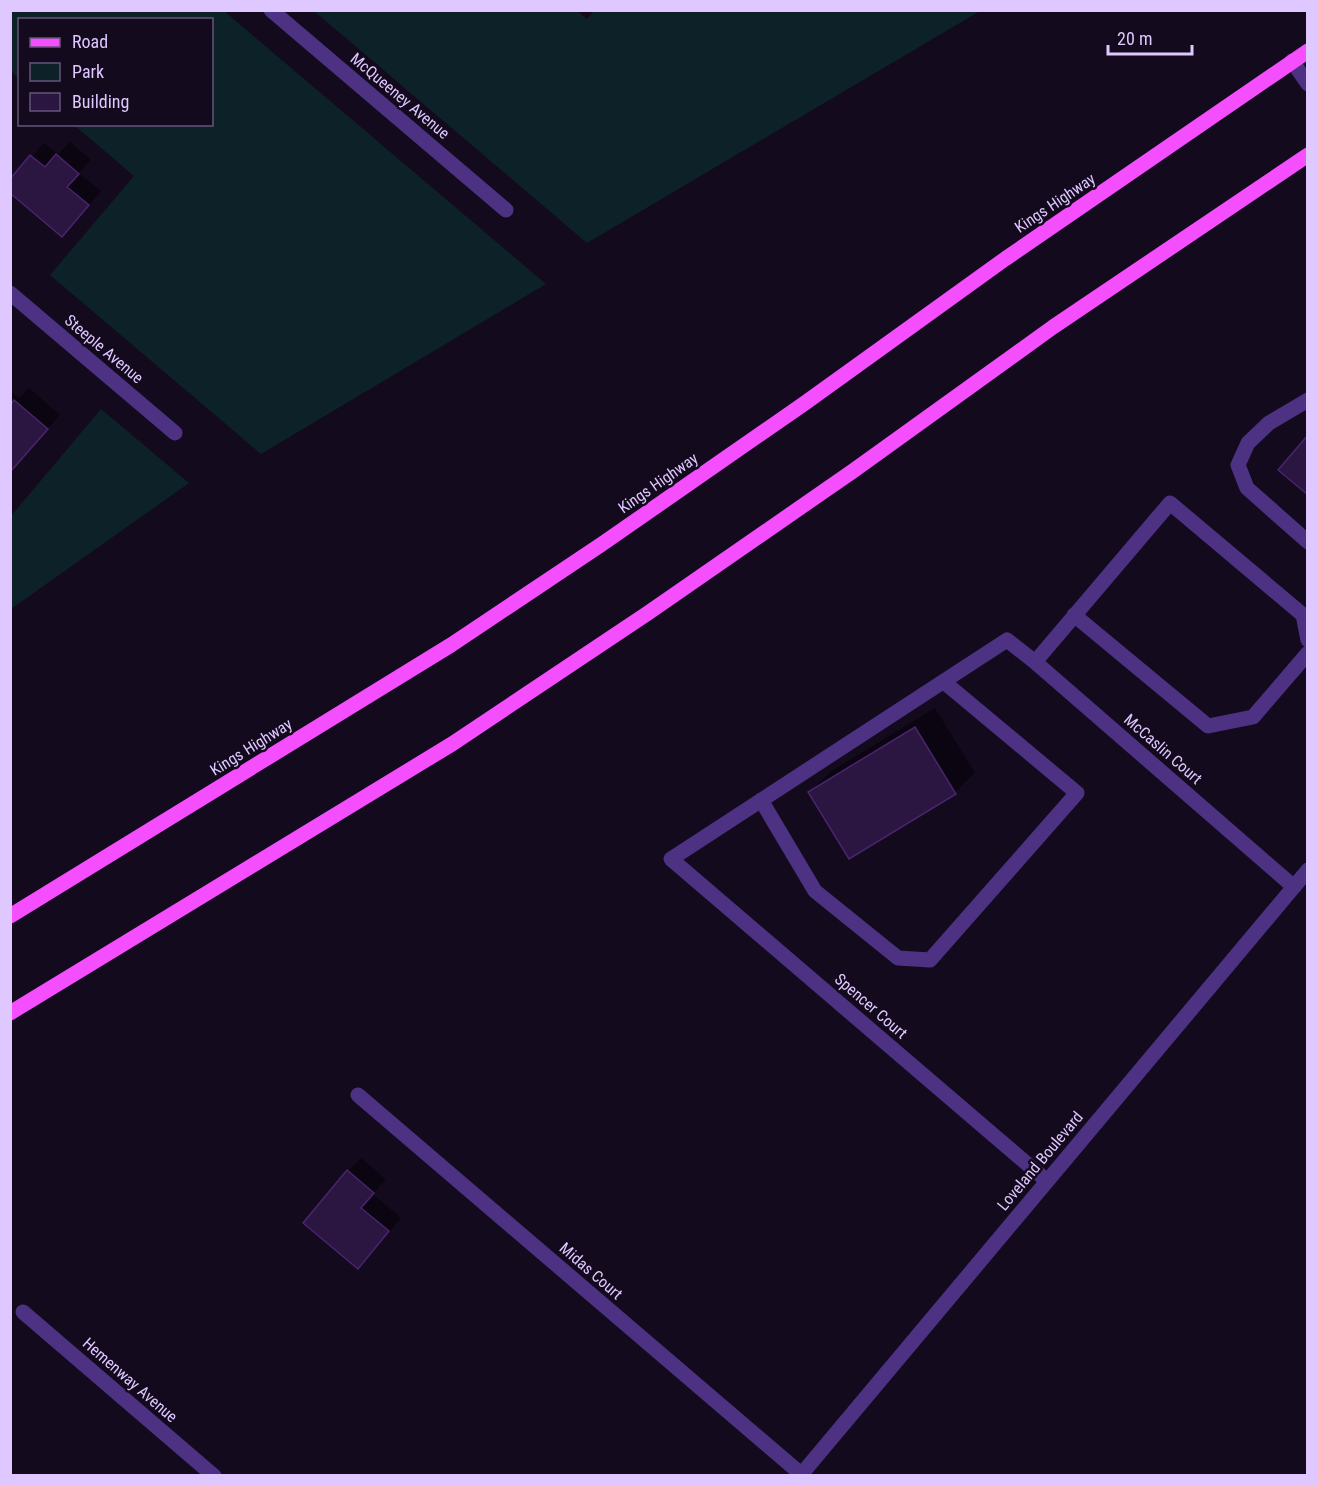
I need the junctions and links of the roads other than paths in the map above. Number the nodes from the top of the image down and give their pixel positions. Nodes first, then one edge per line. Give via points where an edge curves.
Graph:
1 (271, 10) edge
2 (1308, 51) edge
3 (1292, 61) junction
4 (1308, 84) edge
5 (1308, 155) edge
6 (506, 210) dead end
7 (10, 293) edge
8 (1308, 400) edge
9 (175, 433) dead end
10 (1308, 542) edge
11 (1074, 615) junction
12 (1308, 640) edge
13 (1308, 653) edge
14 (1035, 662) junction
15 (944, 682) junction
16 (761, 800) junction
17 (1308, 870) edge
18 (1294, 887) junction
19 (10, 916) edge
20 (10, 1013) edge
21 (358, 1095) dead end
22 (1047, 1181) junction
23 (23, 1312) dead end
24 (800, 1475) edge
25 (214, 1476) edge

1 - 6 street, McQueeney Avenue
2 - 3 main road, Kings Highway
3 - 4 street
3 - 19 main road, Kings Highway via 602,544 451,645
5 - 20 main road via 1053,327 648,613 452,744
7 - 9 street, Steeple Avenue
8 - 10 street via 1269,423 1248,442 1238,465 1247,488
11 - 12 street via 1170,503 1302,615
11 - 13 street via 1208,726 1253,717
11 - 14 street
14 - 15 street, McCaslin Court via 1007,640
14 - 18 street, McCaslin Court
15 - 16 street
15 - 16 street via 1077,793 930,960 898,958 815,891
16 - 22 street, Spencer Court via 671,859
17 - 18 street, Loveland Boulevard
18 - 22 street, Loveland Boulevard
21 - 24 street, Midas Court
22 - 24 street, Loveland Boulevard
23 - 25 street, Hemenway Avenue

